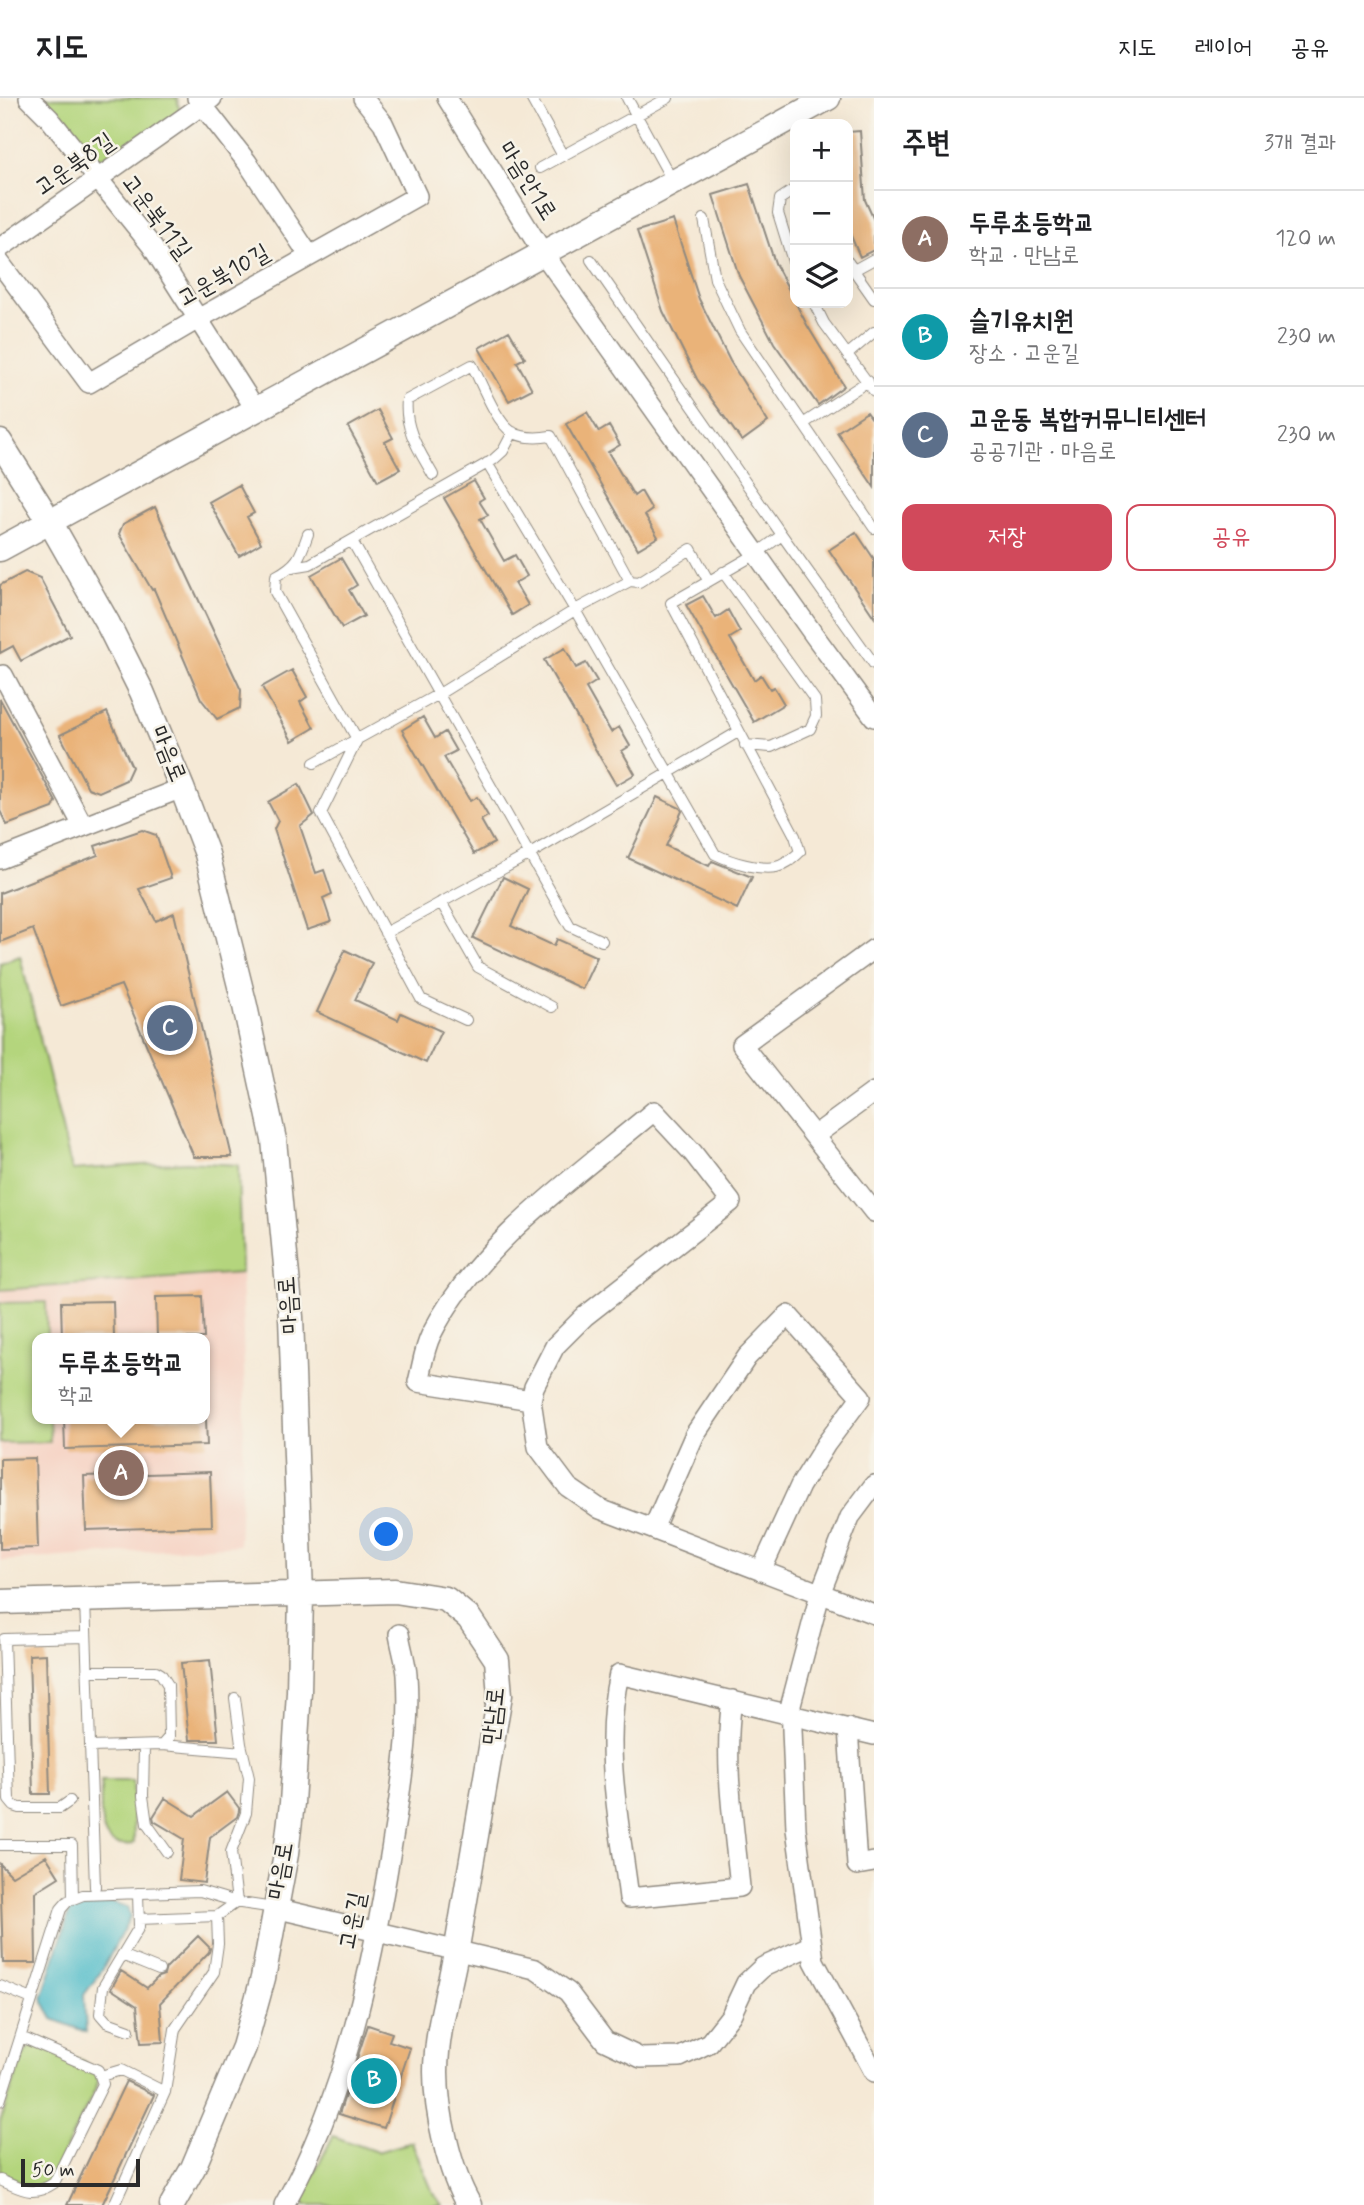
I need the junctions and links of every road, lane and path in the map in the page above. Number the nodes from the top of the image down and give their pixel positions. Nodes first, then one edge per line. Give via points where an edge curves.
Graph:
1 (29, 98) edge
2 (363, 98) edge
3 (447, 98) edge
4 (531, 98) edge
5 (627, 98) edge
6 (668, 98) edge
7 (828, 98) edge
8 (204, 100) edge
9 (637, 115) junction
10 (563, 156) junction
11 (540, 168) dead end
12 (97, 179) junction
13 (674, 182) junction
14 (790, 192) edge
15 (704, 219) dead end
16 (0, 248) edge
17 (790, 252) edge
18 (543, 253) junction
19 (309, 255) junction
20 (874, 258) edge
21 (591, 260) dead end
22 (0, 263) edge
23 (853, 265) edge
24 (853, 269) edge
25 (874, 299) edge
26 (816, 308) edge
27 (198, 319) junction
28 (874, 332) edge
29 (848, 354) junction
30 (868, 382) junction
31 (874, 391) edge
32 (256, 410) junction
33 (803, 424) junction
34 (513, 432) junction
35 (0, 442) edge
36 (487, 463) junction
37 (433, 475) dead end
38 (50, 522) junction
39 (874, 528) edge
40 (308, 534) dead end
41 (782, 535) junction
42 (352, 541) junction
43 (0, 549) edge
44 (756, 554) junction
45 (292, 567) junction
46 (723, 572) junction
47 (708, 580) junction
48 (630, 581) junction
49 (575, 610) junction
50 (874, 664) edge
51 (0, 677) edge
52 (439, 694) junction
53 (874, 717) edge
54 (738, 732) junction
55 (357, 740) junction
56 (746, 745) junction
57 (314, 764) dead end
58 (668, 772) junction
59 (182, 788) junction
60 (83, 826) junction
61 (530, 854) junction
62 (0, 859) edge
63 (441, 902) junction
64 (385, 933) junction
65 (602, 941) dead end
66 (874, 949) edge
67 (552, 1007) dead end
68 (466, 1020) dead end
69 (874, 1092) edge
70 (814, 1136) junction
71 (874, 1212) edge
72 (531, 1400) junction
73 (874, 1485) edge
74 (653, 1529) junction
75 (761, 1571) junction
76 (301, 1594) junction
77 (820, 1594) junction
78 (85, 1600) junction
79 (0, 1602) edge
80 (873, 1610) edge
81 (399, 1634) dead end
82 (86, 1637) junction
83 (87, 1671) junction
84 (235, 1698) dead end
85 (732, 1700) junction
86 (791, 1713) junction
87 (848, 1728) junction
88 (874, 1735) edge
89 (162, 1745) junction
90 (90, 1747) junction
91 (144, 1747) junction
92 (243, 1752) junction
93 (70, 1801) dead end
94 (0, 1845) edge
95 (167, 1852) dead end
96 (874, 1862) edge
97 (95, 1888) dead end
98 (138, 1893) junction
99 (73, 1899) junction
100 (220, 1900) dead end
101 (237, 1902) junction
102 (275, 1908) junction
103 (217, 1916) junction
104 (139, 1919) junction
105 (378, 1933) junction
106 (812, 1945) junction
107 (457, 1949) junction
108 (122, 1955) junction
109 (159, 1970) dead end
110 (0, 1986) edge
111 (33, 1999) junction
112 (128, 2030) dead end
113 (21, 2037) junction
114 (874, 2072) edge
115 (101, 2076) junction
116 (165, 2092) junction
117 (0, 2101) edge
118 (0, 2180) edge
119 (114, 2205) edge
120 (172, 2205) edge
121 (284, 2205) edge
122 (469, 2205) edge

1 - 12 street, 고운북11길
2 - 19 street, 고운북10길 via 383,123 417,196
3 - 18 street, 마음안1로
4 - 10 lane
5 - 9 lane
6 - 9 lane
7 - 13 street
8 - 12 street, 고운북8길
8 - 19 street
9 - 10 lane
9 - 13 lane
10 - 11 lane
12 - 16 street, 고운북8길
12 - 27 street, 고운북11길 via 151,244
13 - 18 street
14 - 17 lane via 780,199 778,213
15 - 33 lane via 715,279 740,331
18 - 32 street
18 - 44 street, 마음안1로
19 - 27 street, 고운북10길
20 - 23 lane
21 - 41 lane
22 - 27 street, 고운북10길 via 89,383
24 - 25 lane
26 - 29 lane
27 - 32 street, 고운북11길
28 - 29 lane
29 - 30 lane
30 - 31 lane
30 - 33 lane
32 - 38 street
33 - 39 lane
34 - 36 lane via 503,451
34 - 37 lane via 500,419 472,365 407,400 409,432
34 - 48 lane via 536,439 551,436
35 - 38 street, 마음로
36 - 42 lane
36 - 49 lane
38 - 43 street
38 - 59 street, 마음로 via 142,692
40 - 45 lane
41 - 44 lane
41 - 50 lane
42 - 45 lane via 310,565
42 - 52 lane
44 - 46 lane
44 - 53 street, 마음안1로
45 - 55 lane via 276,576 275,592
46 - 47 lane
46 - 56 lane via 815,700 816,716 810,729 771,747
47 - 48 lane via 691,550 639,582
47 - 54 lane via 671,603
48 - 49 lane
49 - 52 lane
49 - 58 lane
51 - 60 street via 3,675
52 - 55 lane
52 - 61 lane
54 - 56 lane
54 - 58 lane
55 - 57 lane
55 - 64 lane via 321,813
56 - 58 lane via 800,852 776,867 733,863 715,854
58 - 61 lane
59 - 60 street
59 - 76 street, 마음로 via 207,854 274,1140 291,1317
60 - 62 street
61 - 63 lane
61 - 65 lane via 570,926
63 - 64 lane
63 - 67 lane via 478,967
64 - 68 lane via 421,999
66 - 70 street via 742,1045
69 - 70 street
70 - 71 street
72 - 72 street via 418,1382 430,1337 464,1282 496,1245 654,1111 731,1202 577,1324 555,1346
72 - 74 street via 538,1447 568,1487 600,1509
73 - 77 street via 850,1517
74 - 75 street
74 - 75 street via 695,1434 747,1357 788,1315 861,1397 800,1486
75 - 77 street
76 - 78 street, 만남로
76 - 102 street, 마음로 via 292,1803
76 - 107 street, 만남로 via 395,1591 446,1599 469,1618 497,1660 500,1695
77 - 80 street
77 - 86 street
78 - 79 street, 만남로
78 - 82 lane
81 - 105 street, 고운길 via 407,1674 406,1738
82 - 83 lane
82 - 93 lane via 4,1639 9,1800 20,1808 60,1808
83 - 89 lane via 161,1674 168,1685 169,1737
83 - 90 lane
84 - 92 lane
85 - 85 street via 729,1771 740,1887 629,1898 612,1763 612,1704 619,1674
85 - 86 street
86 - 87 street
86 - 106 street via 796,1829
87 - 88 street
87 - 96 street via 857,1865
89 - 91 lane
89 - 92 lane
90 - 91 lane
90 - 97 lane
91 - 95 lane via 147,1824
92 - 101 lane via 249,1778 246,1813 231,1852
94 - 99 lane via 72,1844
98 - 99 lane
98 - 101 lane via 200,1891
98 - 104 lane
99 - 111 lane via 61,1909
100 - 101 lane
101 - 102 lane
101 - 103 lane
102 - 105 street
102 - 120 street, 마음로 via 263,1978 244,2047 193,2168
103 - 104 lane
103 - 116 lane via 214,1972 175,2029
104 - 108 lane
105 - 107 street
105 - 121 street, 고운길 via 336,2084
106 - 107 street via 763,1967 746,1983 732,2015 709,2043 680,2057 641,2058 605,2041 568,1992 535,1969
106 - 114 street via 814,1961
107 - 122 street, 만남로 via 436,2072 450,2153
108 - 109 lane
108 - 112 lane via 103,1987 100,2014
110 - 111 lane
111 - 113 lane
113 - 115 lane via 98,2070
113 - 117 lane
115 - 116 lane via 121,2070
115 - 118 lane via 103,2084 54,2183 31,2193
116 - 119 lane

